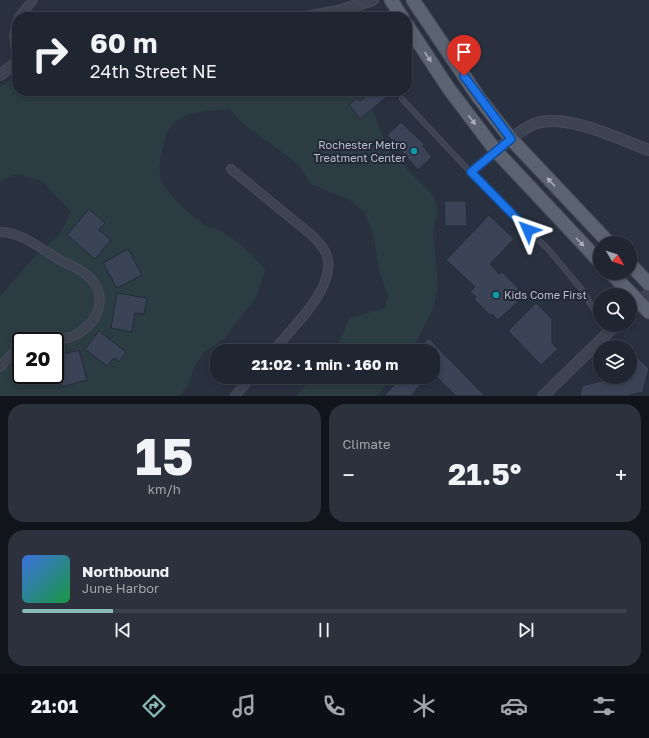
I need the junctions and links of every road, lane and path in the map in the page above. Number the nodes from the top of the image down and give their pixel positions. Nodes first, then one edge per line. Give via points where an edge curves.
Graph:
1 (33, 0) edge
2 (373, 0) edge
3 (391, 0) edge
4 (413, 0) edge
5 (23, 12) edge
6 (333, 12) edge
7 (399, 12) edge
8 (412, 33) edge
9 (12, 66) edge
10 (0, 74) edge
11 (402, 99) dead end
12 (511, 139) junction
13 (649, 150) edge
14 (496, 151) junction
15 (231, 169) dead end
16 (471, 172) junction
17 (0, 232) edge
18 (602, 236) edge
19 (593, 255) edge
20 (637, 271) edge
21 (649, 284) edge
22 (649, 293) edge
23 (637, 305) edge
24 (637, 308) edge
25 (593, 309) edge
26 (649, 312) edge
27 (607, 332) edge
28 (64, 339) edge
29 (279, 344) edge
30 (12, 354) edge
31 (0, 367) edge
32 (245, 384) edge
33 (235, 396) edge
34 (543, 396) edge

1 - 5 street
2 - 6 street
3 - 7 main road
4 - 12 main road
8 -> 14 main road via 449,89
9 - 10 street
11 - 16 lane
12 - 13 street via 535,124 557,120 577,124
12 - 14 street
18 -> 12 main road
14 - 16 street
14 -> 19 main road
15 - 29 street via 314,237 324,249 328,261 324,285 316,299
16 - 25 lane via 548,249
17 - 28 street via 11,232 24,237 94,282 101,302 99,311 80,332
20 - 21 main road
22 - 23 street
24 - 26 main road
27 - 34 street
30 - 31 street
32 - 33 street

